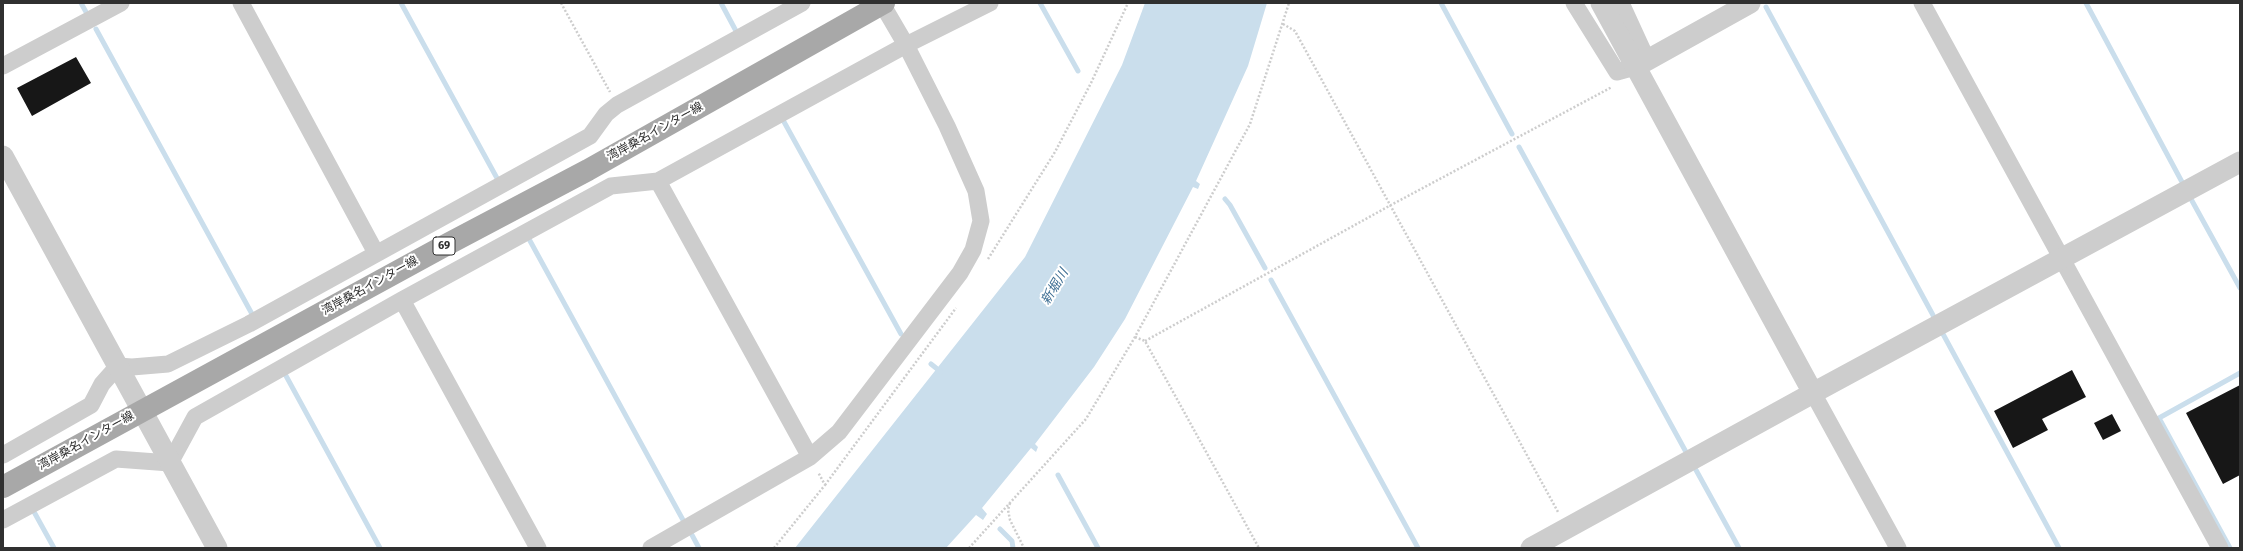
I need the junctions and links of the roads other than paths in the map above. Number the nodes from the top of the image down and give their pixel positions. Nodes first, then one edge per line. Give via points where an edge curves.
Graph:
1 (121, 3) edge
2 (240, 3) edge
3 (802, 3) edge
4 (990, 3) edge
5 (1574, 3) edge
6 (1600, 3) edge
7 (1621, 3) edge
8 (1922, 3) edge
9 (883, 4) edge
10 (1747, 4) edge
11 (906, 45) junction
12 (3, 66) edge
13 (1635, 67) junction
14 (3, 156) edge
15 (2240, 162) edge
16 (658, 181) junction
17 (376, 253) junction
18 (2062, 259) junction
19 (402, 300) junction
20 (118, 366) junction
21 (1813, 393) junction
22 (143, 410) junction
23 (3, 455) edge
24 (810, 457) junction
25 (170, 463) junction
26 (3, 487) edge
27 (3, 520) edge
28 (217, 548) edge
29 (538, 548) edge
30 (651, 548) edge
31 (1531, 548) edge
32 (1898, 548) edge
33 (2220, 548) edge

1 - 12 street
2 - 17 street
3 - 17 street via 617,105 606,114 590,136
4 - 11 street
5 - 13 street via 1617,72
6 - 13 street
7 - 13 street via 1643,51
8 - 18 street
9 - 11 street
9 - 22 main road, 湾岸桑名インター線 / 69 via 595,166
10 - 13 street
11 - 16 street
11 - 24 street via 947,126 976,192 981,221 973,250 960,273 839,432
13 - 21 street
14 - 20 street
15 - 18 street
16 - 19 street via 611,186
16 - 24 street
17 - 20 street via 249,324 168,364
18 - 21 street
18 - 33 street
19 - 25 street via 195,417
19 - 29 street
20 - 22 street
20 - 23 street via 102,384 91,405
21 - 31 street
21 - 32 street
22 - 25 street
22 - 26 main road, 湾岸桑名インター線 / 69
24 - 30 street
25 - 27 street via 116,459
25 - 28 street

